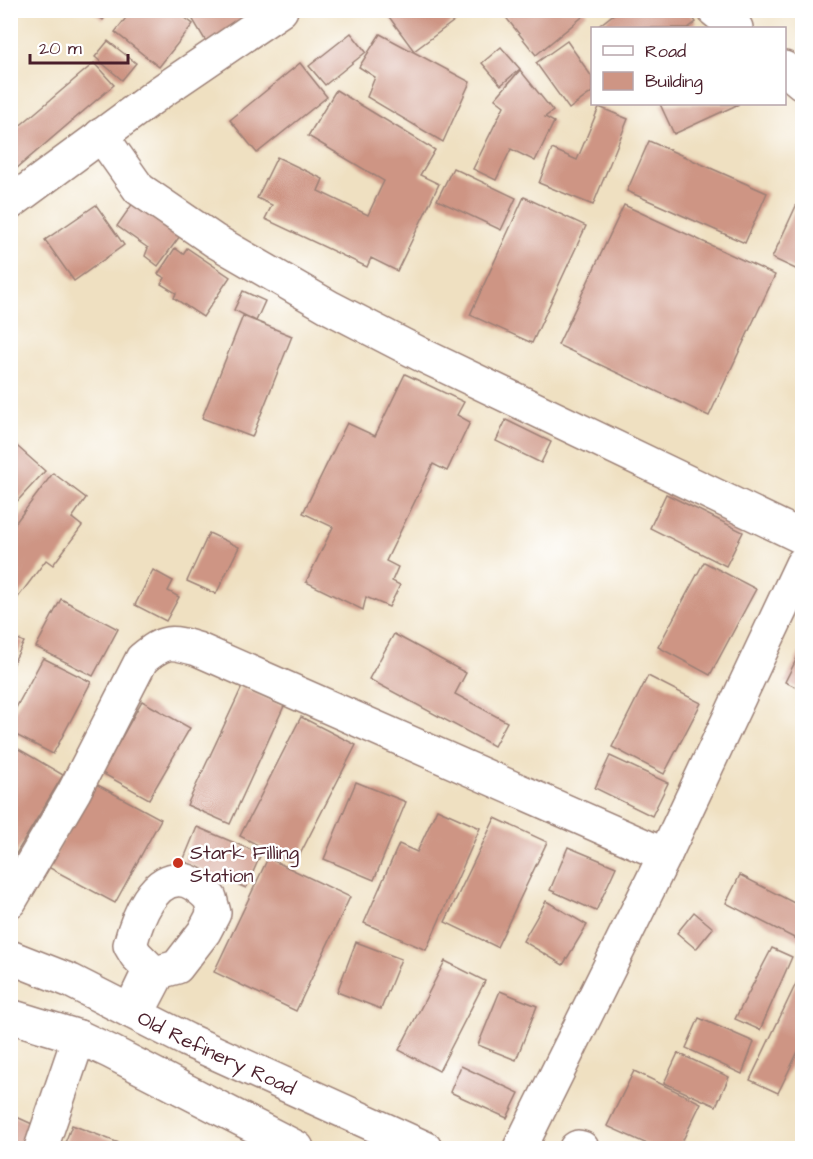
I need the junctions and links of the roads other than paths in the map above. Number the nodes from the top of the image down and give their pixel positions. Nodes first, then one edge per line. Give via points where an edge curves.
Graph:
1 (282, 10) edge
2 (714, 10) edge
3 (735, 27) edge
4 (786, 70) edge
5 (802, 83) edge
6 (101, 135) junction
7 (10, 203) edge
8 (802, 537) edge
9 (802, 564) edge
10 (665, 855) junction
11 (10, 901) edge
12 (10, 957) edge
13 (10, 1016) edge
14 (79, 1037) junction
15 (41, 1149) edge
16 (297, 1149) edge
17 (425, 1149) edge
18 (520, 1149) edge
19 (576, 1149) edge
20 (582, 1149) edge

1 - 6 street
2 - 3 street
4 - 5 street
6 - 7 street
6 - 8 street via 139,189 215,241 331,308
9 - 10 street
10 - 11 street via 176,642 158,646 142,659 74,792
10 - 18 street
12 - 17 street, Old Refinery Road via 71,981 187,1040
13 - 14 street
14 - 15 street
14 - 16 street
19 - 20 street

